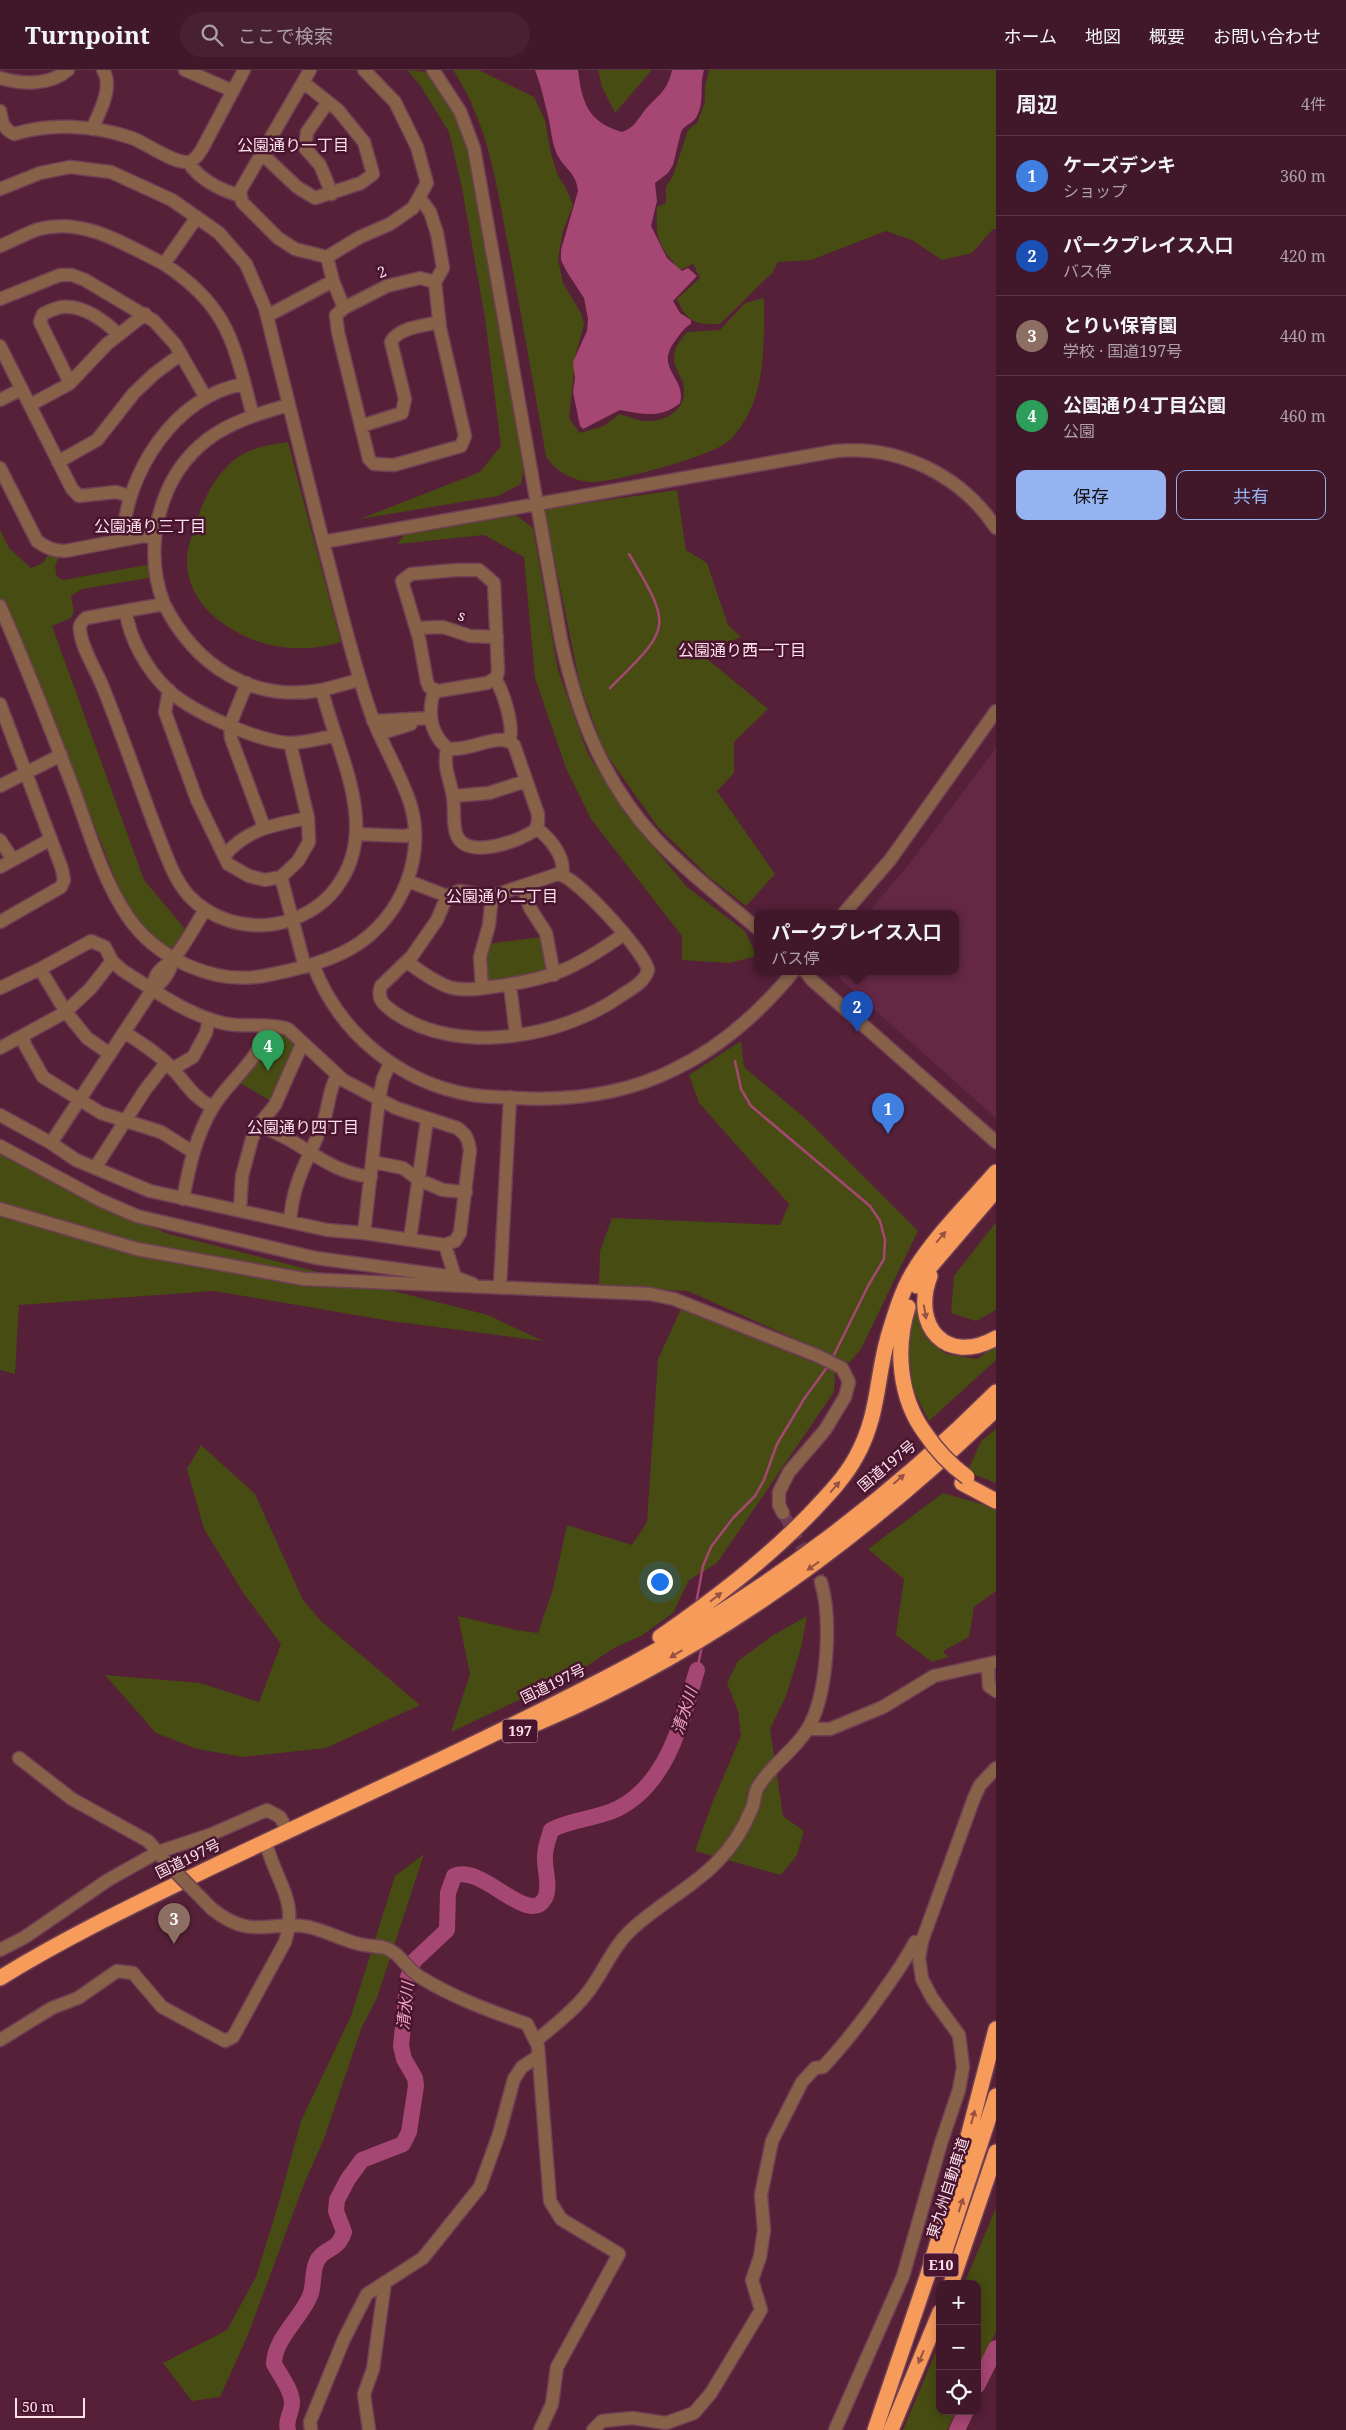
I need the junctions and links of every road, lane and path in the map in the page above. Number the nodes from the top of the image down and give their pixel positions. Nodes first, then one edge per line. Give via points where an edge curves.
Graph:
1 (2, 70) edge
2 (68, 70) edge
3 (103, 70) edge
4 (185, 70) edge
5 (244, 70) edge
6 (310, 70) edge
7 (364, 70) edge
8 (433, 70) edge
9 (0, 78) edge
10 (303, 82) junction
11 (233, 92) junction
12 (328, 102) junction
13 (0, 111) edge
14 (92, 129) junction
15 (261, 153) junction
16 (188, 162) junction
17 (0, 189) edge
18 (332, 194) junction
19 (241, 196) junction
20 (419, 197) junction
21 (197, 217) junction
22 (0, 246) edge
23 (327, 257) junction
24 (164, 264) junction
25 (334, 281) junction
26 (435, 282) junction
27 (0, 300) edge
28 (344, 308) junction
29 (145, 314) junction
30 (267, 316) junction
31 (439, 322) junction
32 (119, 334) junction
33 (0, 346) edge
34 (181, 354) junction
35 (70, 383) junction
36 (244, 384) junction
37 (22, 390) junction
38 (206, 398) junction
39 (0, 400) edge
40 (30, 405) junction
41 (289, 405) junction
42 (253, 416) junction
43 (361, 426) junction
44 (58, 462) junction
45 (0, 468) edge
46 (130, 496) junction
47 (537, 503) junction
48 (996, 528) edge
49 (154, 538) junction
50 (123, 540) junction
51 (323, 542) junction
52 (164, 604) junction
53 (0, 606) edge
54 (126, 611) junction
55 (416, 628) junction
56 (497, 637) junction
57 (495, 679) junction
58 (359, 680) junction
59 (247, 683) junction
60 (168, 690) junction
61 (322, 690) junction
62 (434, 690) junction
63 (0, 704) edge
64 (996, 711) edge
65 (430, 718) junction
66 (373, 721) junction
67 (230, 725) junction
68 (4, 727) edge
69 (379, 734) junction
70 (335, 736) junction
71 (509, 741) junction
72 (290, 743) junction
73 (447, 748) junction
74 (61, 755) junction
75 (26, 773) junction
76 (526, 781) junction
77 (0, 786) edge
78 (453, 796) junction
79 (308, 818) junction
80 (264, 827) junction
81 (536, 828) junction
82 (415, 833) junction
83 (356, 834) junction
84 (51, 839) junction
85 (0, 840) edge
86 (224, 856) junction
87 (13, 860) junction
88 (0, 867) edge
89 (562, 875) junction
90 (281, 877) junction
91 (408, 881) junction
92 (523, 887) junction
93 (447, 896) junction
94 (492, 896) junction
95 (205, 910) junction
96 (846, 910) edge
97 (292, 919) junction
98 (0, 922) edge
99 (754, 926) edge
100 (624, 934) junction
101 (173, 958) junction
102 (112, 961) junction
103 (407, 962) junction
104 (309, 965) junction
105 (40, 970) junction
106 (554, 975) junction
107 (790, 975) edge
108 (808, 975) edge
109 (817, 975) edge
110 (510, 985) junction
111 (0, 988) edge
112 (482, 988) junction
113 (152, 990) junction
114 (66, 1012) junction
115 (209, 1020) junction
116 (265, 1027) junction
117 (124, 1032) junction
118 (516, 1034) junction
119 (23, 1036) junction
120 (302, 1044) junction
121 (0, 1048) edge
122 (110, 1054) junction
123 (390, 1063) junction
124 (169, 1066) junction
125 (337, 1076) junction
126 (510, 1097) junction
127 (80, 1099) junction
128 (379, 1100) junction
129 (212, 1108) junction
130 (0, 1115) edge
131 (127, 1120) junction
132 (427, 1120) junction
133 (258, 1126) junction
134 (996, 1131) edge
135 (996, 1142) edge
136 (51, 1143) junction
137 (0, 1146) edge
138 (193, 1152) junction
139 (308, 1152) junction
140 (373, 1162) junction
141 (95, 1168) junction
142 (996, 1172) edge
143 (371, 1177) junction
144 (419, 1180) junction
145 (996, 1190) edge
146 (466, 1192) junction
147 (183, 1198) junction
148 (0, 1209) edge
149 (240, 1210) junction
150 (290, 1222) junction
151 (364, 1233) junction
152 (956, 1237) junction
153 (410, 1239) junction
154 (445, 1245) junction
155 (456, 1277) junction
156 (500, 1286) junction
157 (480, 1287) junction
158 (893, 1324) junction
159 (996, 1338) edge
160 (996, 1392) edge
161 (996, 1409) edge
162 (996, 1420) edge
163 (923, 1436) junction
164 (964, 1480) junction
165 (996, 1491) edge
166 (996, 1501) edge
167 (784, 1513) tunnel mouth
168 (842, 1545) junction
169 (821, 1582) tunnel mouth
170 (992, 1664) edge
171 (996, 1691) edge
172 (558, 1701) junction
173 (808, 1729) junction
174 (19, 1758) dead end
175 (996, 1768) edge
176 (288, 1831) junction
177 (267, 1847) junction
178 (161, 1856) junction
179 (290, 1926) junction
180 (922, 1941) junction
181 (0, 1950) edge
182 (0, 1978) edge
183 (0, 1983) edge
184 (996, 2029) edge
185 (0, 2040) edge
186 (536, 2041) junction
187 (537, 2057) junction
188 (996, 2096) edge
189 (996, 2152) edge
190 (996, 2181) edge
191 (952, 2280) edge
192 (953, 2280) edge
193 (385, 2282) junction
194 (936, 2322) edge
195 (311, 2430) edge
196 (369, 2430) edge
197 (540, 2430) edge
198 (593, 2430) edge
199 (835, 2430) edge
200 (875, 2430) edge
201 (891, 2430) edge

1 - 9 street
2 - 9 street via 44,81 21,82
3 - 14 street via 106,92
4 - 11 street
5 - 11 street
6 - 10 street
7 - 20 street via 395,102 417,147 427,183
8 - 47 street via 454,100 474,148
10 - 12 street
10 - 15 street
11 - 16 street via 202,149 196,158
12 - 18 street via 307,132 305,148 320,165
12 - 18 street via 364,142 372,174 361,184
13 - 14 street via 3,124 14,134 63,126
14 - 16 street via 131,138
15 - 18 street via 297,187 316,198
15 - 19 street via 240,191
16 - 19 street via 194,172 210,184
17 - 21 street via 40,173 70,167 111,172 172,200
19 - 23 street via 242,202 278,238 295,249
20 - 23 street via 413,208 390,224
20 - 26 street via 430,212 437,233 443,268
21 - 24 street
21 - 30 street via 219,233 246,264
22 - 24 street via 38,229 80,227
23 - 25 street
24 - 36 street via 208,300 228,328
25 - 28 street
25 - 30 street
26 - 28 street, 2 via 420,278 387,286
26 - 31 street
27 - 29 street via 54,276 67,275 85,280
28 - 43 street via 336,315 338,332
29 - 32 street
29 - 34 street
30 - 41 street
31 - 43 street via 394,336 391,342 405,398 402,413
31 - 43 street via 446,364 465,436 461,446 394,465 374,464 369,459
32 - 35 street
32 - 35 street via 77,307 61,307 43,314 40,322
33 - 37 street
34 - 38 street
34 - 44 street via 134,393 97,440
35 - 40 street
36 - 38 street
36 - 42 street
37 - 39 street
37 - 40 street
38 - 46 street via 161,439 144,465
40 - 44 street
41 - 42 street
41 - 51 street
42 - 49 street via 209,438 186,460 166,494
44 - 46 street via 78,496 116,492
45 - 50 street via 37,541 45,546 65,551
46 - 50 street
47 - 48 street via 836,450 869,449 908,459 948,480 975,501
47 - 51 street
47 - 99 street via 571,688 600,760 625,801 655,838
49 - 50 street via 144,536
49 - 52 street via 155,569
51 - 58 street
52 - 54 street
52 - 59 street via 188,642 208,662
53 - 74 street
54 - 60 street via 146,663
54 - 95 street via 86,618 80,623 79,630 178,883
55 - 56 street, s via 443,627 470,636
55 - 56 street via 402,585 404,578 411,574 474,569 486,574 494,583
55 - 62 street via 426,682
56 - 57 street via 499,668
57 - 62 street via 487,683
57 - 71 street via 503,693 511,730
58 - 61 street
58 - 66 street
59 - 61 street via 285,691
59 - 67 street
60 - 67 street
60 - 86 street via 165,712 197,800
61 - 70 street
62 - 65 street
63 - 68 street
64 - 96 street via 899,847
65 - 66 street
65 - 69 street
65 - 73 street via 435,734
66 - 69 street
67 - 72 street
67 - 80 street via 232,747
68 - 75 street
69 - 82 street via 407,794
70 - 72 street
70 - 83 street via 354,795 358,819
71 - 73 street via 455,750
71 - 76 street via 517,750
72 - 79 street
73 - 78 street via 444,765
74 - 75 street
74 - 101 street via 115,894 128,918 147,939
75 - 77 street
75 - 84 street
76 - 78 street via 489,793
76 - 81 street via 538,814
78 - 81 street via 456,834 466,844 496,847
79 - 80 street
79 - 90 street via 309,842 298,861
80 - 86 street via 233,845
81 - 89 street via 546,836 562,861
82 - 83 street via 405,836
82 - 91 street
83 - 97 street via 356,848 350,867 330,896 312,910
84 - 87 street
84 - 98 street via 62,868 64,880 61,887
85 - 87 street
86 - 90 street via 228,864 249,876 265,880
87 - 88 street
89 - 92 street
89 - 100 street via 573,881
90 - 97 street
91 - 93 street
91 - 104 street via 389,916 367,938 342,953
92 - 94 street
92 - 106 street via 530,908 546,933
93 - 94 street via 460,891
93 - 103 street via 437,920
94 - 112 street via 480,957
95 - 97 street via 252,926
95 - 101 street
97 - 104 street
100 - 106 street via 583,962
100 - 118 street via 647,964 643,981 600,1009 573,1021
101 - 104 street via 224,976 253,978
101 - 113 street via 171,970
102 - 105 street via 105,947 91,941
102 - 113 street
102 - 114 street
103 - 112 street via 438,983 452,988
103 - 118 street via 383,983 379,994 382,1003 399,1016 428,1030 470,1038
104 - 123 street via 334,1009 368,1046
105 - 111 street
105 - 114 street
106 - 110 street
107 - 126 street via 760,1009 728,1036 701,1055 664,1074 626,1088 582,1097
108 - 135 street
109 - 134 street
110 - 112 street
110 - 118 street
113 - 115 street
113 - 117 street
114 - 119 street
114 - 122 street via 87,1038
115 - 116 street
115 - 124 street via 206,1034 193,1057
116 - 120 street via 288,1029
116 - 129 street via 260,1049
117 - 122 street
117 - 124 street via 152,1050
119 - 121 street
119 - 127 street via 43,1077
120 - 125 street
120 - 133 street via 275,1104
122 - 127 street
123 - 126 street via 446,1088 472,1095
123 - 128 street
124 - 129 street via 190,1092
124 - 131 street via 144,1090
125 - 128 street
125 - 139 street via 324,1119
126 - 156 street
127 - 131 street via 102,1113
127 - 136 street
128 - 132 street
128 - 140 street
129 - 138 street
130 - 136 street
131 - 138 street via 161,1132
131 - 141 street
132 - 144 street
132 - 146 street via 457,1128 468,1139
133 - 139 street via 284,1136
133 - 149 street via 242,1176
136 - 141 street
137 - 155 street via 100,1200 137,1216 316,1258
138 - 147 street
139 - 143 street via 345,1172
139 - 150 street via 294,1190
140 - 143 street
140 - 144 street via 403,1168
141 - 147 street via 150,1190
158 -> 142 highway via 912,1274
143 - 151 street
144 - 146 street via 442,1190
144 - 153 street
145 - 152 highway
146 - 154 street via 460,1233 455,1241
147 - 149 street
148 - 157 street via 137,1249 304,1279
149 - 150 street
150 - 151 street
151 - 153 street
152 -> 159 highway via 926,1285 923,1303 927,1322 937,1337 962,1348 982,1345
152 - 163 highway via 921,1279 903,1325 901,1353 904,1380
153 - 154 street
154 - 155 street
155 - 157 street
156 - 157 street
156 - 167 street via 650,1294 674,1299 842,1368 849,1382 845,1396 825,1430 789,1472 779,1492 779,1505
158 - 163 highway via 896,1383 907,1418
172 -> 158 highway via 652,1643 707,1604 776,1549 838,1484 868,1433
172 -> 160 highway, 国道197号 / 197 via 634,1663 749,1592 887,1490
161 - 168 highway, 国道197号 / 197 via 928,1473
162 - 168 highway via 903,1503
163 - 164 highway via 930,1456 946,1472
164 - 165 highway
164 - 166 highway
168 -> 177 highway, 国道197号 / 197 via 758,1604 631,1681 587,1703 451,1759
169 - 173 street via 827,1620 823,1680 818,1705
170 - 171 street via 989,1686
170 - 173 street via 934,1676 883,1707 830,1729
172 - 176 highway, 国道197号 / 197
173 - 186 street via 757,1787 752,1807 736,1839 717,1862 628,1933 587,1994
174 - 178 street via 72,1800 148,1841
175 - 180 street via 980,1785 974,1798
176 - 178 street via 280,1817 268,1810
176 - 182 highway, 国道197号 / 197 via 100,1921
177 - 179 street via 286,1894
177 - 183 highway, 国道197号 / 197 via 98,1928
178 - 179 street, bridge via 228,1922 267,1928
178 - 181 street via 108,1880 25,1937
179 - 185 street via 285,1942 233,2037 225,2041 162,2007 133,1973 126,1971 117,1971 78,1998 52,2008
179 - 186 street via 310,1927 361,1945 383,1947 397,1953 418,1976 454,1996 527,2024
180 - 198 street via 915,1942 888,1987 838,2052 802,2082 772,2141 761,2195 764,2230 752,2280 762,2310 712,2392 694,2413 666,2423 632,2418 602,2421
180 - 199 street via 919,1958 922,1979 959,2035 963,2066 959,2090 903,2276
200 -> 184 highway via 958,2175
186 - 187 street
187 - 193 street via 522,2067 514,2079 500,2134 480,2187 423,2258
187 - 197 street via 547,2187 552,2206 561,2219 619,2254 557,2367 552,2404
200 -> 188 highway, 東九州自動車道 / E10 via 932,2289
189 - 191 highway, E10
190 - 192 highway
193 - 195 street via 367,2294 356,2312 310,2422
193 - 196 street via 373,2369 364,2394
194 -> 201 highway

